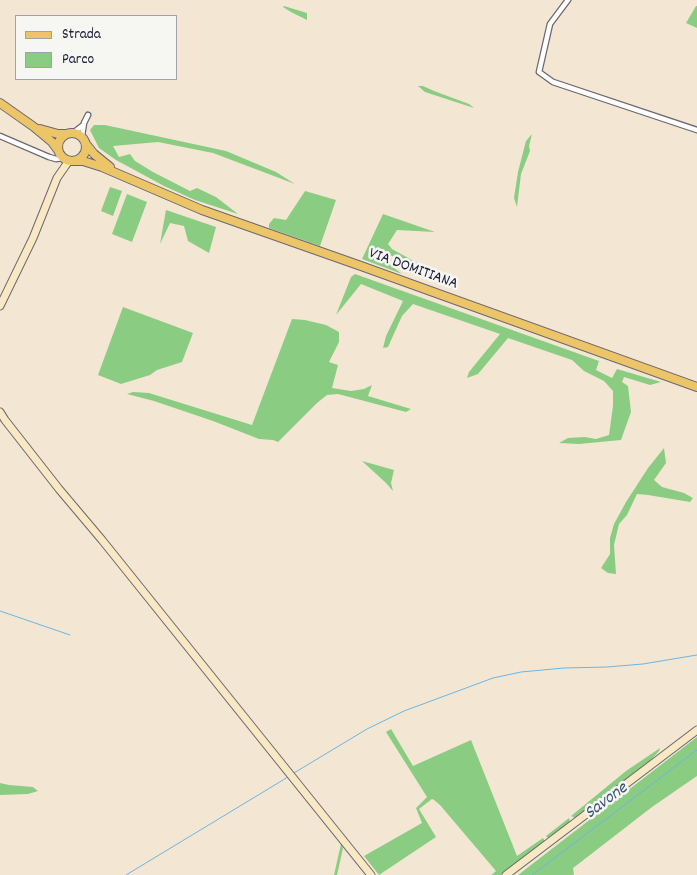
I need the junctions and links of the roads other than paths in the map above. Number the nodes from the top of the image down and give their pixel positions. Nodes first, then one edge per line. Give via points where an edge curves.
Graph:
1 (568, 0) edge
2 (0, 103) edge
3 (88, 115) dead end
4 (84, 123) junction
5 (34, 127) junction
6 (697, 130) edge
7 (70, 134) junction
8 (0, 136) edge
9 (82, 136) junction
10 (86, 144) junction
11 (58, 150) junction
12 (69, 160) junction
13 (122, 176) junction
14 (0, 306) edge
15 (697, 387) edge
16 (0, 412) edge
17 (697, 730) edge
18 (371, 875) edge
19 (506, 875) edge

1 - 6 street via 550,24 539,72 553,82
2 - 5 main road
3 - 4 street
4 - 7 street
4 - 9 street
5 - 7 main road
5 - 11 main road
7 - 9 main road
7 - 11 main road via 61,139
8 - 12 street via 50,158
9 - 10 main road, VIA DOMITIANA
10 - 12 main road via 86,152 80,159
10 - 13 main road, VIA DOMITIANA
11 - 12 main road
12 - 13 main road, VIA DOMITIANA via 91,163
12 - 14 street via 57,178
13 - 15 main road, VIA DOMITIANA via 202,210
16 - 18 street
17 - 19 street

